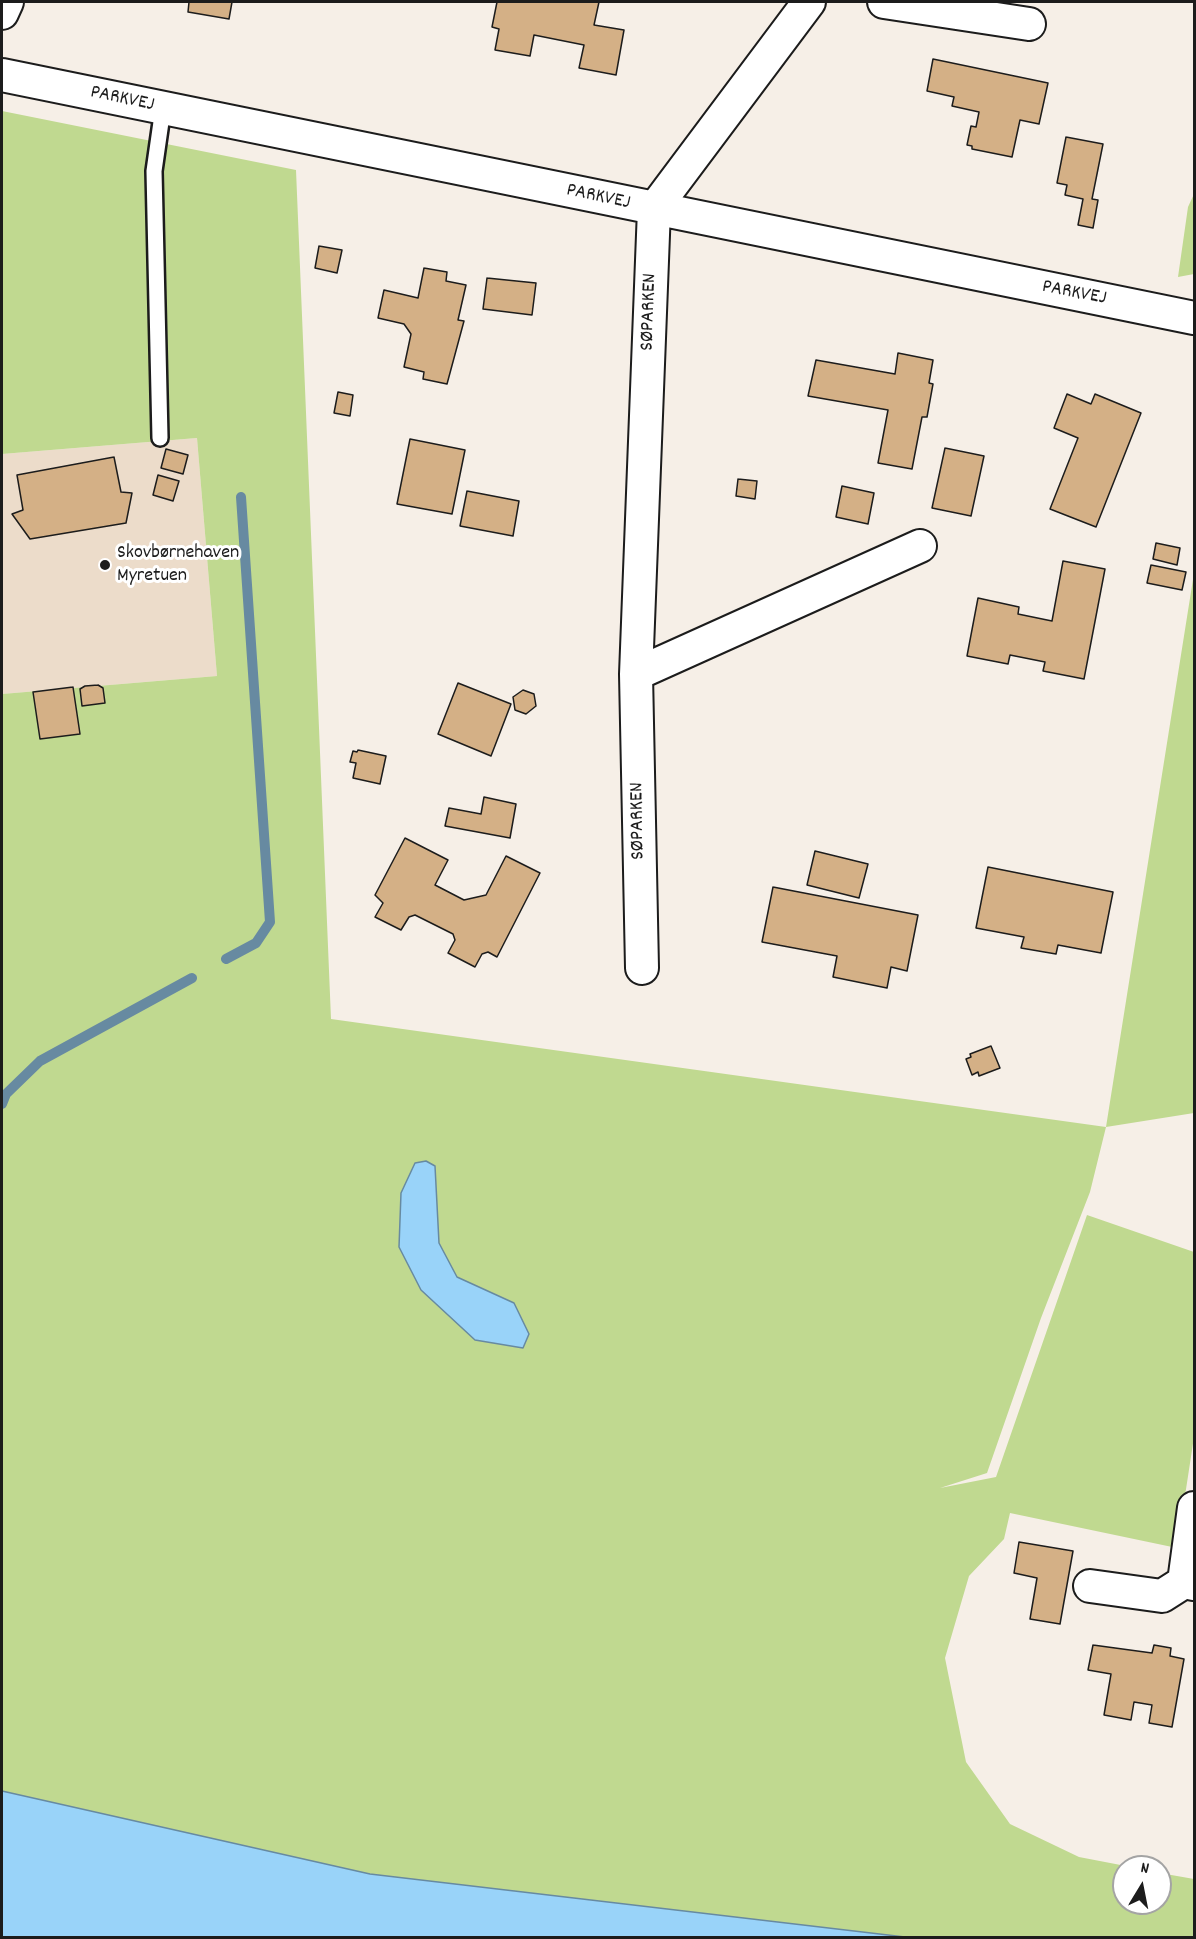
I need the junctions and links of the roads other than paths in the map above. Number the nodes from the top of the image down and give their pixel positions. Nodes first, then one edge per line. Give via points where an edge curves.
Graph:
1 (7, 2) edge
2 (809, 2) edge
3 (884, 2) edge
4 (2, 13) edge
5 (1029, 24) dead end
6 (2, 75) edge
7 (163, 108) junction
8 (654, 209) junction
9 (1194, 318) edge
10 (160, 438) dead end
11 (920, 546) dead end
12 (636, 674) junction
13 (642, 968) dead end
14 (1194, 1508) edge
15 (1189, 1583) edge
16 (1090, 1586) dead end

1 - 4 street
2 - 8 street
3 - 5 street
6 - 7 street, PARKVEJ
7 - 8 street, PARKVEJ
7 - 10 lane via 154,171
8 - 9 street, PARKVEJ
8 - 12 street, SØPARKEN
11 - 12 street
12 - 13 street, SØPARKEN
14 - 15 street
15 - 16 street via 1161,1596

